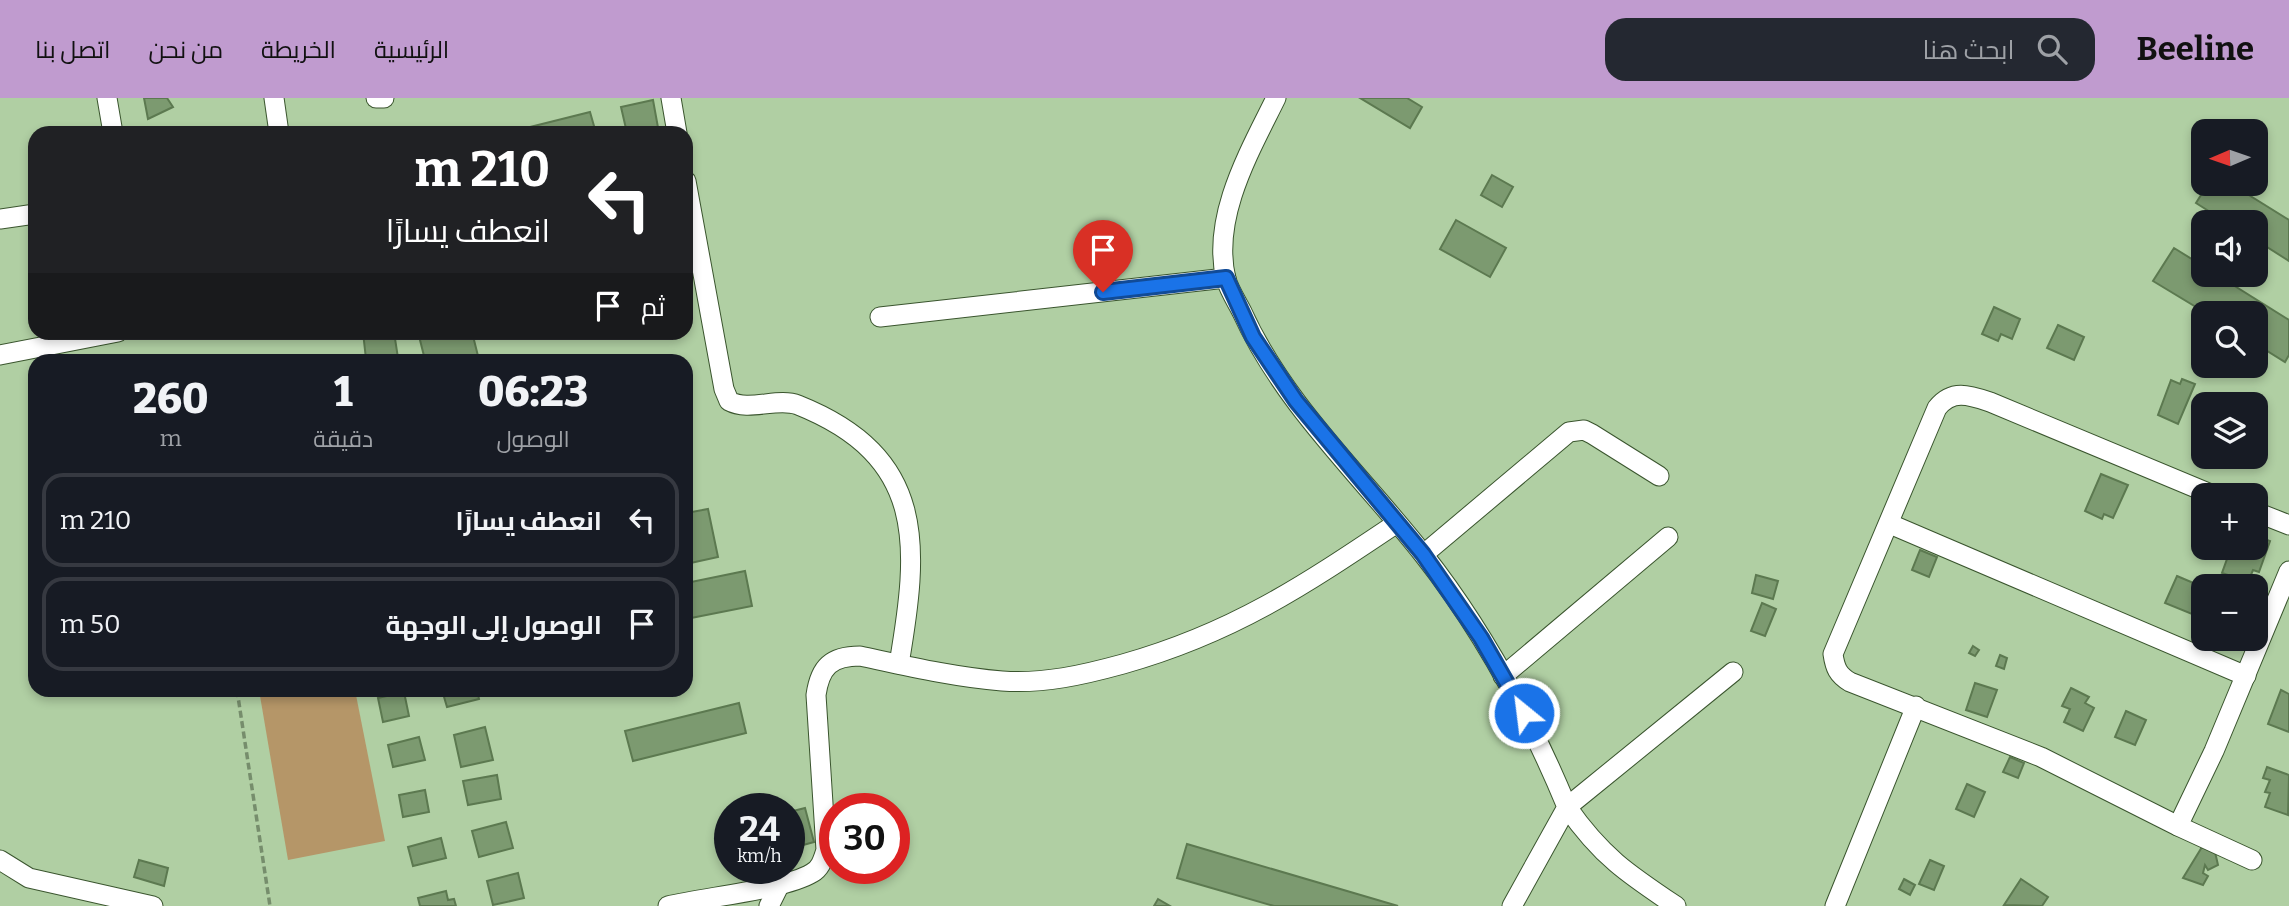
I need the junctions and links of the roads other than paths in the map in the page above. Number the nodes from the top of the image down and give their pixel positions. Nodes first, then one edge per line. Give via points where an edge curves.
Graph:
1 (107, 98) edge
2 (274, 98) edge
3 (376, 98) edge
4 (384, 98) edge
5 (671, 98) edge
6 (1276, 98) edge
7 (112, 126) edge
8 (278, 126) edge
9 (676, 126) edge
10 (28, 215) edge
11 (0, 219) edge
12 (693, 220) edge
13 (1226, 278) junction
14 (880, 317) dead end
15 (77, 340) edge
16 (0, 355) edge
17 (1658, 476) dead end
18 (2191, 486) edge
19 (2268, 517) edge
20 (1396, 523) junction
21 (1890, 524) junction
22 (2289, 526) edge
23 (1668, 537) dead end
24 (1423, 554) junction
25 (2289, 571) edge
26 (899, 664) junction
27 (1733, 672) dead end
28 (1503, 676) junction
29 (2246, 676) junction
30 (1916, 706) junction
31 (1567, 807) junction
32 (2178, 826) junction
33 (0, 860) edge
34 (2252, 860) dead end
35 (805, 876) edge
36 (780, 884) joint
37 (153, 906) edge
38 (668, 906) edge
39 (769, 906) edge
40 (1512, 906) edge
41 (1676, 906) edge
42 (1835, 906) edge

1 - 7 street
2 - 8 street
3 - 4 street
5 - 9 street
6 - 13 street via 1230,197 1224,226
10 - 11 street
12 - 26 street via 729,401 794,403 825,417 877,457 897,486 908,515 912,546
13 - 14 street
13 - 20 street via 1253,337 1296,401
15 - 16 street
17 - 24 street via 1584,430 1569,432
18 - 21 street via 1967,394 1944,399 1937,408
19 - 22 street
20 - 24 street
20 - 26 street via 1258,612 1163,653 1043,681 1003,681
21 - 29 street
21 - 30 street via 1836,642 1834,666 1850,682
23 - 28 street
24 - 28 street
25 - 29 street
26 - 35 street via 842,656 819,677 816,695 826,850 820,867
27 - 31 street
28 - 31 street via 1548,760
29 - 32 street
30 - 32 street via 2041,757
30 - 42 street
31 - 40 street
31 - 41 street via 1608,859
32 - 34 street
33 - 37 street via 29,878
36 - 38 street
36 - 39 street

